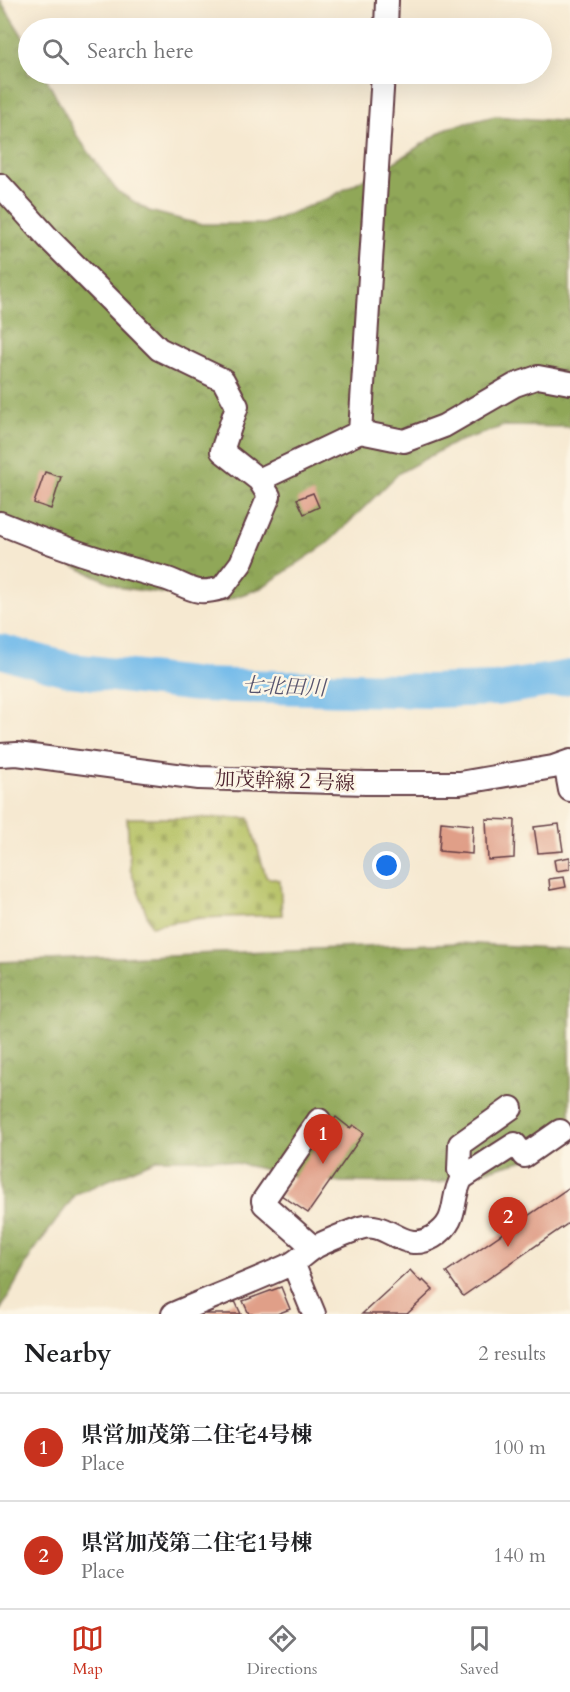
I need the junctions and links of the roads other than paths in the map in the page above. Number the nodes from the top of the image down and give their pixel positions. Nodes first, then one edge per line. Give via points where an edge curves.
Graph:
1 (387, 0) edge
2 (386, 18) edge
3 (382, 84) edge
4 (0, 185) edge
5 (570, 383) edge
6 (360, 432) junction
7 (259, 480) junction
8 (0, 523) edge
9 (0, 755) edge
10 (567, 762) edge
11 (570, 790) edge
12 (511, 1108) dead end
13 (319, 1119) dead end
14 (560, 1131) dead end
15 (462, 1178) junction
16 (314, 1248) junction
17 (293, 1263) junction
18 (196, 1309) edge
19 (173, 1314) edge
20 (314, 1314) edge

1 - 2 street
3 - 6 street
4 - 7 street via 159,349 223,380 237,406 222,451
5 - 6 street via 538,377 515,385 444,426 404,441
6 - 7 street
7 - 8 street via 269,496 241,563 222,588 210,591 118,566
9 - 10 street, 加茂幹線２号線 via 199,778 366,783 460,783
10 - 11 street
12 - 15 street via 459,1144
13 - 16 street via 263,1201
14 - 15 street via 524,1156 515,1144
15 - 16 street via 451,1219 426,1240 402,1239 373,1226
16 - 17 street
17 - 18 street
17 - 20 street
18 - 19 street

